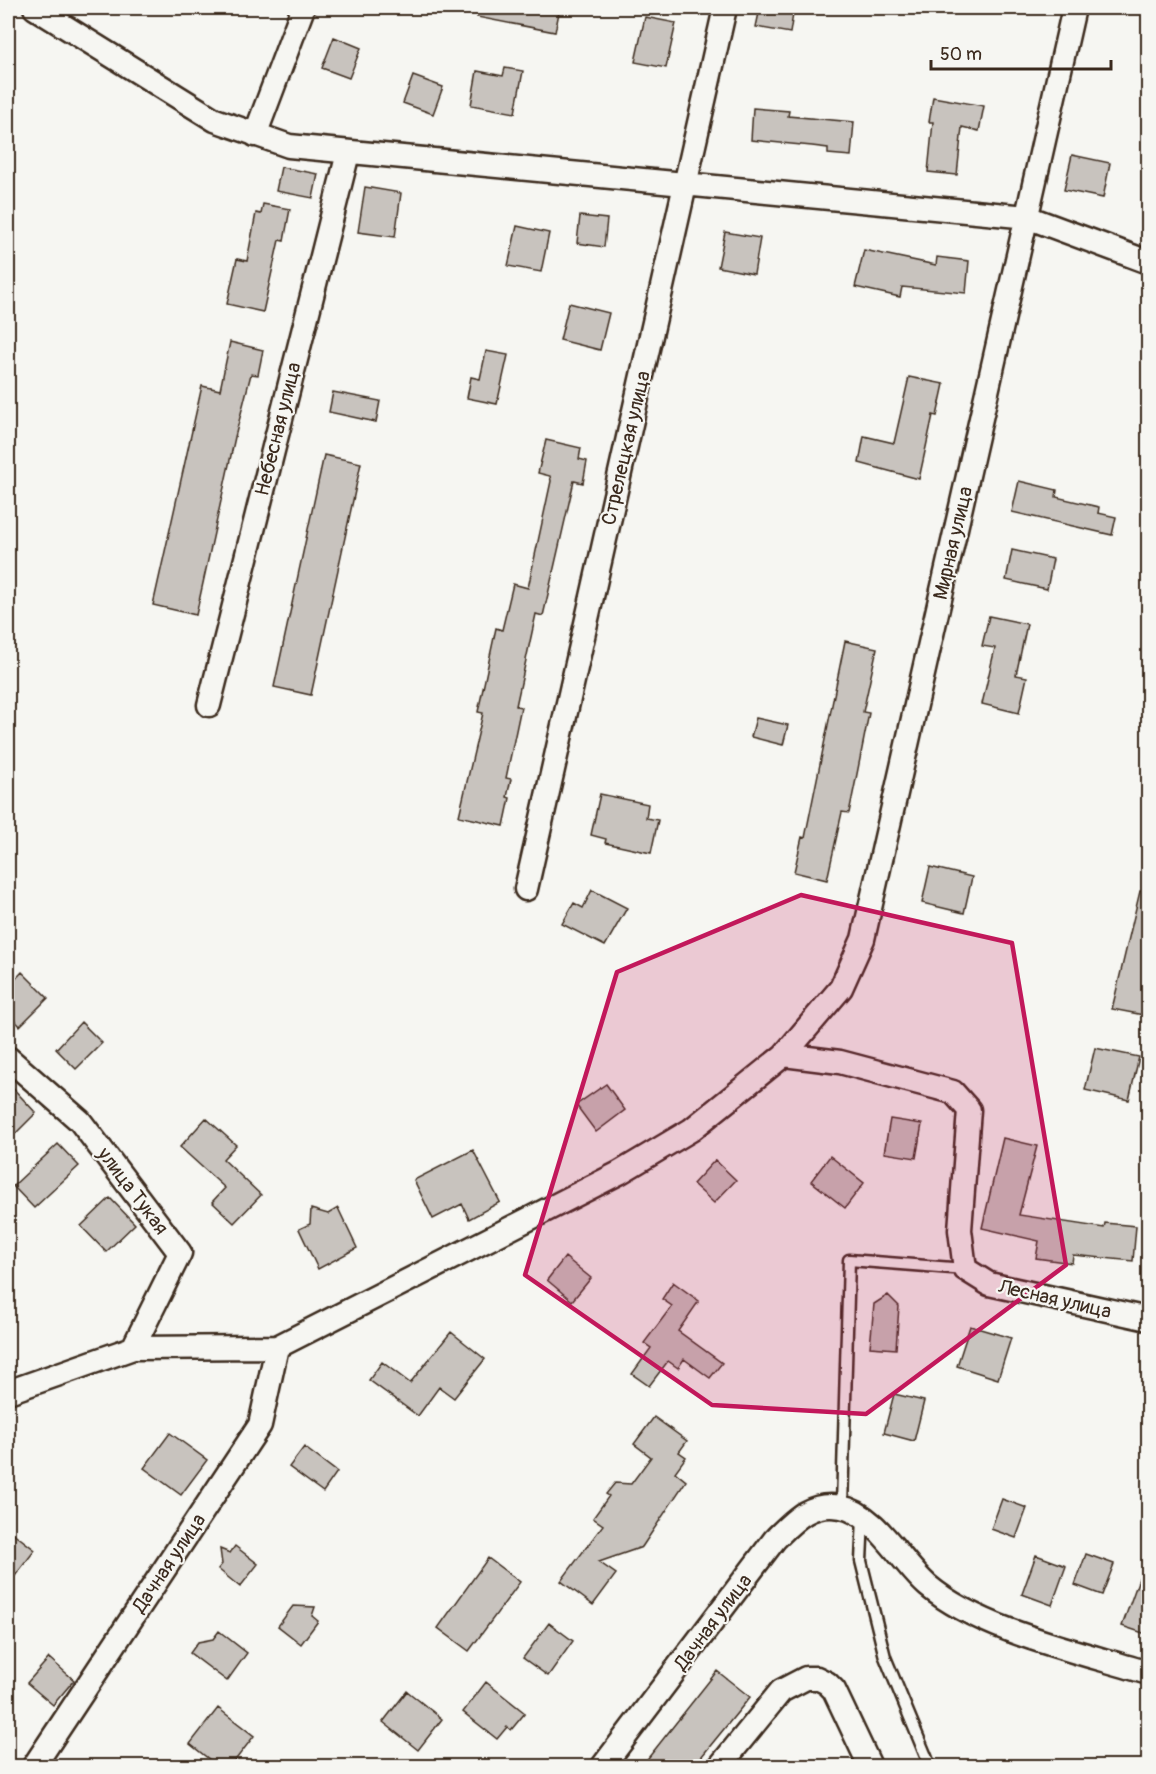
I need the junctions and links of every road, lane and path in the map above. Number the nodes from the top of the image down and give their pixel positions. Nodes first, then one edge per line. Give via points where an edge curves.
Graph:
1 (35, 8) edge
2 (303, 8) edge
3 (725, 8) edge
4 (1074, 8) edge
5 (255, 135) junction
6 (348, 153) junction
7 (687, 182) junction
8 (1027, 218) junction
9 (1149, 262) edge
10 (209, 705) dead end
11 (526, 889) dead end
12 (784, 1055) junction
13 (8, 1058) edge
14 (965, 1269) junction
15 (1149, 1319) edge
16 (277, 1347) junction
17 (133, 1348) junction
18 (8, 1392) edge
19 (842, 1507) junction
20 (863, 1515) junction
21 (1149, 1673) edge
22 (34, 1767) edge
23 (603, 1767) edge
24 (720, 1767) edge
25 (870, 1767) edge
26 (930, 1767) edge

1 - 5 street via 215,120
2 - 5 street
3 - 7 street, Стрелецкая улица
4 - 8 street, Мирная улица
5 - 6 street via 289,146
6 - 7 street
6 - 10 street, Небесная улица
7 - 8 street
7 - 11 street, Стрелецкая улица
8 - 9 street
8 - 12 street, Мирная улица via 863,939 841,988
12 - 14 street via 840,1062 953,1092 969,1110 960,1230
12 - 16 street, Мирная улица via 691,1130 619,1173
13 - 17 street, улица Тукая via 80,1121 180,1253
14 - 15 street, Лесная улица via 988,1284
14 - 19 lane via 849,1260
16 - 17 street
16 - 22 street, Дачная улица via 260,1425
17 - 18 street
19 - 20 street
19 - 23 street, Дачная улица via 823,1506 803,1512 775,1539
20 - 21 street via 926,1584 949,1602 1010,1630
20 - 26 lane via 861,1561 885,1657
24 - 25 street via 781,1691 806,1678 817,1678 834,1690

